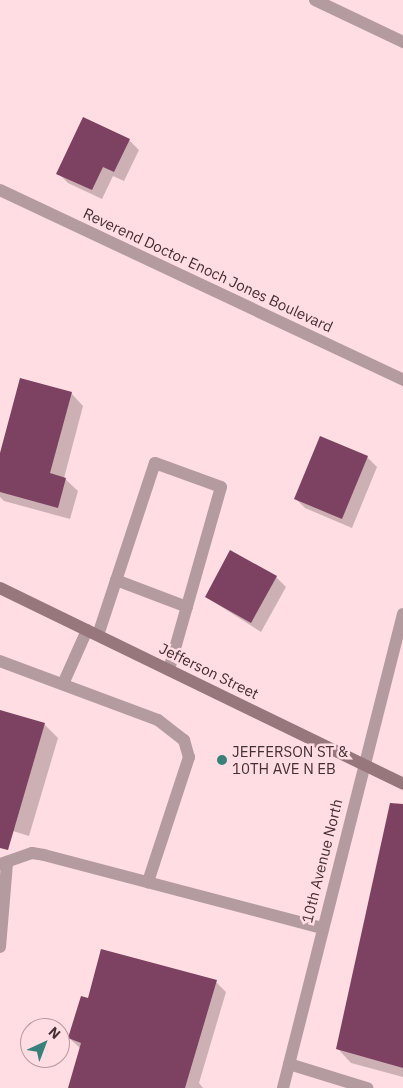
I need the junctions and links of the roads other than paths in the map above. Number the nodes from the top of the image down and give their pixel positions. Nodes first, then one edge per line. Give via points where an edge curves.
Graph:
1 (315, 0) edge
2 (403, 42) edge
3 (0, 190) edge
4 (403, 380) edge
5 (116, 580) junction
6 (0, 588) edge
7 (187, 607) junction
8 (403, 614) edge
9 (92, 633) junction
10 (0, 660) edge
11 (169, 670) junction
12 (63, 684) junction
13 (363, 764) junction
14 (403, 784) edge
15 (3, 864) edge
16 (148, 882) junction
17 (322, 928) junction
18 (0, 947) edge
19 (289, 1064) junction
20 (282, 1088) edge
21 (366, 1088) edge

1 - 2 street
3 - 4 street, Reverend Doctor Enoch Jones Boulevard
5 - 7 street
5 - 7 street via 155,463 221,488
5 - 9 street
6 - 9 main road, Jefferson Street
7 - 11 street
8 - 13 street, 10th Avenue North
9 - 11 main road, Jefferson Street
9 - 12 street
10 - 12 street
11 - 13 main road, Jefferson Street
12 - 16 street via 158,720 176,731 188,750
13 - 14 main road, Jefferson Street
13 - 17 street, 10th Avenue North
15 - 16 street via 32,853
15 - 18 street
16 - 17 street
17 - 19 street, 10th Avenue North
19 - 20 street, 10th Avenue North
19 - 21 street

